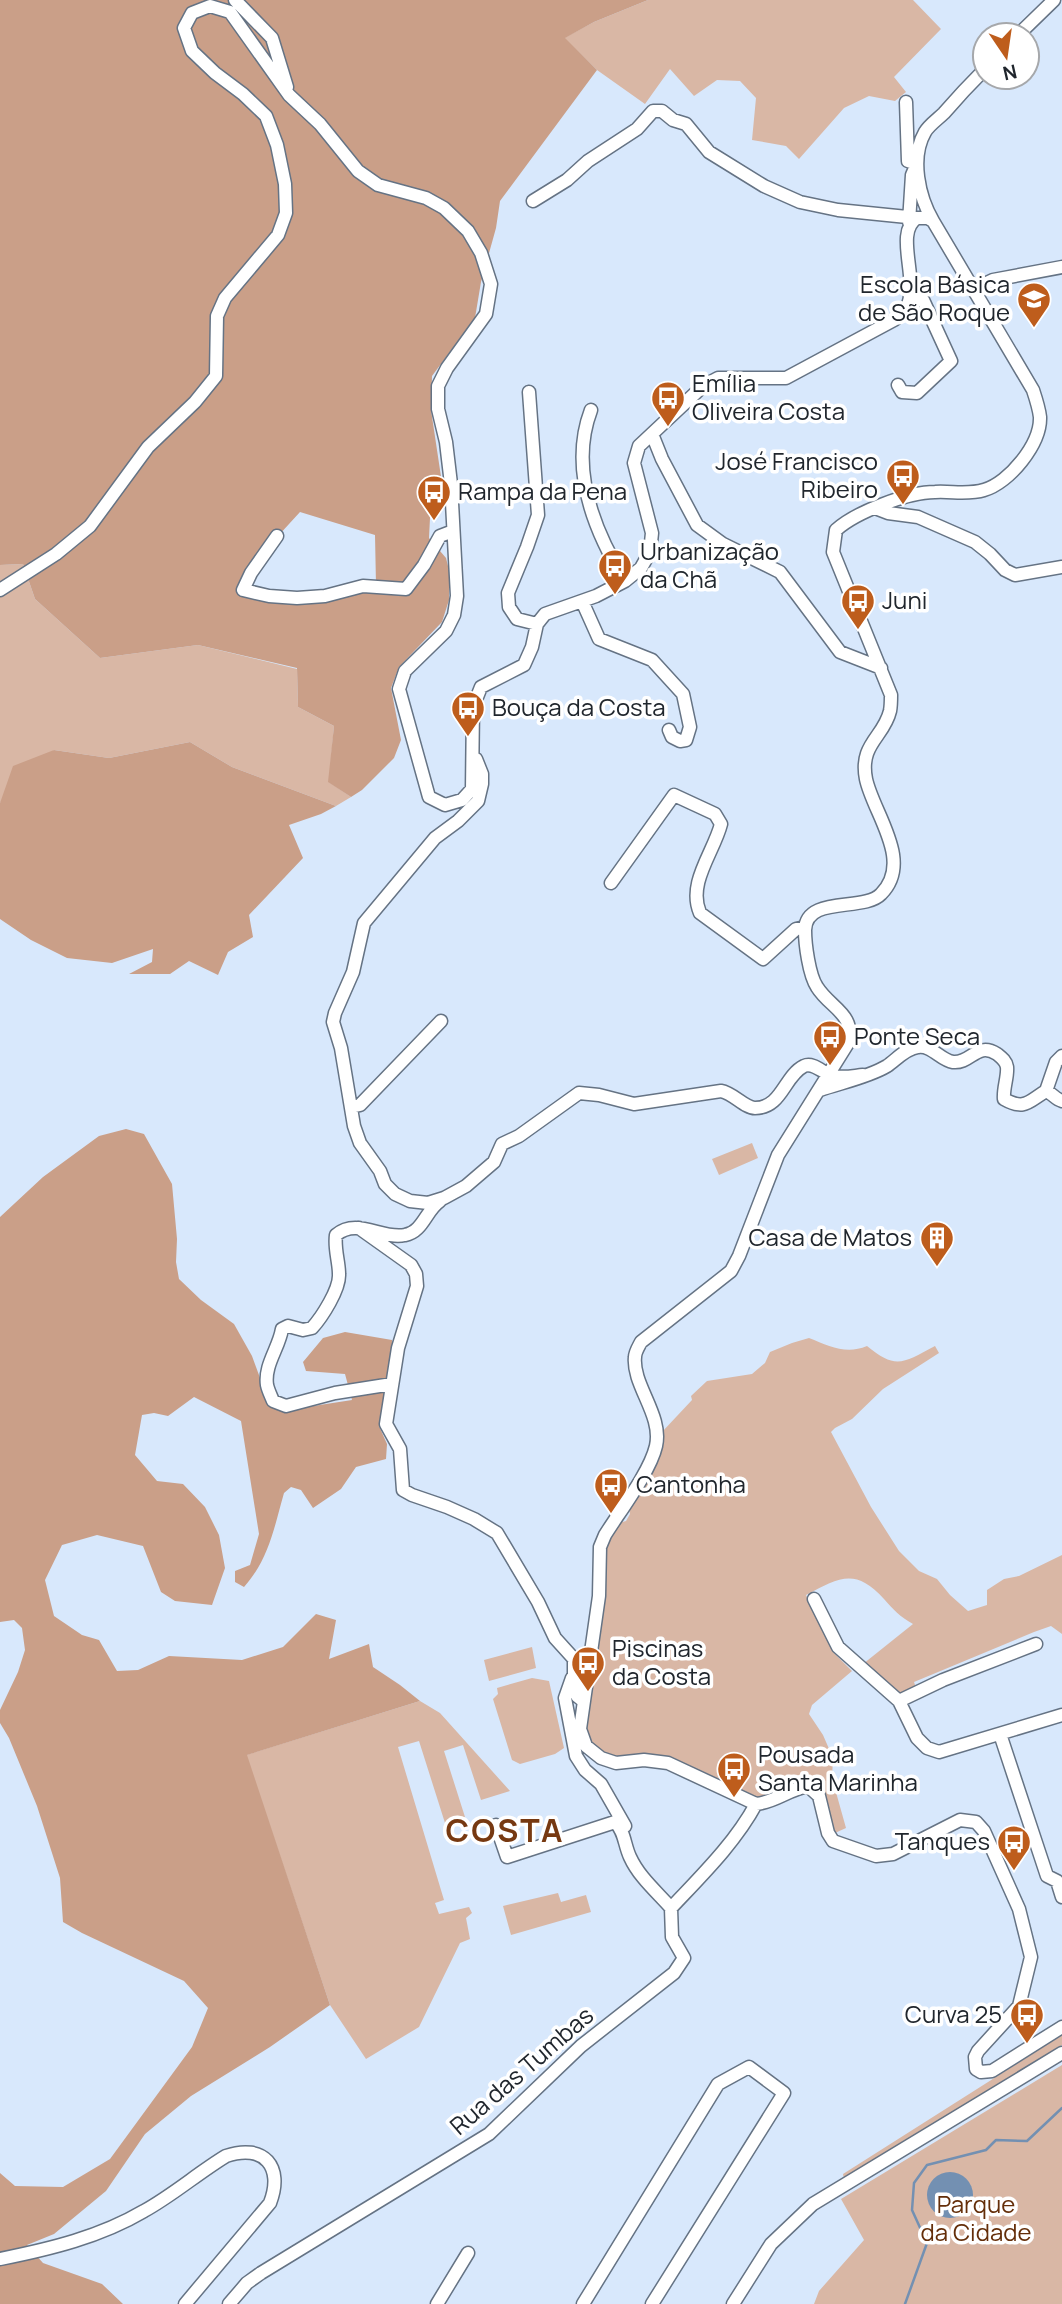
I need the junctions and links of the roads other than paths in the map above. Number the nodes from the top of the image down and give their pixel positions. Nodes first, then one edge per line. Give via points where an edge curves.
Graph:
1 (235, 0) edge
2 (1054, 0) edge
3 (1043, 5) edge
4 (1030, 21) edge
5 (971, 84) edge
6 (289, 95) junction
7 (906, 102) dead end
8 (917, 164) junction
9 (533, 201) dead end
10 (914, 217) junction
11 (1062, 267) edge
12 (974, 289) junction
13 (911, 290) junction
14 (898, 385) dead end
15 (529, 392) dead end
16 (591, 410) dead end
17 (652, 434) junction
18 (875, 509) junction
19 (453, 531) junction
20 (278, 536) dead end
21 (1062, 567) edge
22 (625, 581) junction
23 (0, 590) edge
24 (582, 601) junction
25 (537, 624) junction
26 (881, 668) junction
27 (669, 730) dead end
28 (473, 754) junction
29 (611, 883) dead end
30 (805, 927) junction
31 (441, 1021) dead end
32 (1062, 1056) edge
33 (830, 1075) junction
34 (863, 1075) junction
35 (820, 1090) junction
36 (1046, 1091) junction
37 (1062, 1101) edge
38 (351, 1107) junction
39 (444, 1198) junction
40 (359, 1228) junction
41 (392, 1384) junction
42 (814, 1599) dead end
43 (1036, 1644) dead end
44 (574, 1675) junction
45 (582, 1700) junction
46 (899, 1701) junction
47 (1062, 1715) edge
48 (1000, 1734) junction
49 (756, 1804) junction
50 (496, 1825) dead end
51 (626, 1844) junction
52 (1062, 1898) edge
53 (671, 1909) junction
54 (1062, 2027) edge
55 (1062, 2053) edge
56 (468, 2253) dead end
57 (0, 2259) edge
58 (185, 2304) edge
59 (229, 2304) edge
60 (437, 2304) edge
61 (583, 2304) edge
62 (652, 2304) edge
63 (733, 2304) edge

1 - 6 street via 271,38
2 - 3 street
3 - 4 street
5 - 8 street via 925,132
6 - 19 street via 358,171 378,185 426,198 444,208 468,231 481,253 491,284 486,314 438,386
6 - 23 street via 230,12 210,6 192,13 184,28 192,51 266,116 277,145 286,213 278,234 225,298 217,316 216,376 148,447 90,526
7 - 8 street via 908,161
8 - 10 street via 912,175
9 - 10 street via 637,129 653,111 662,111 686,124 709,152 800,202
10 - 12 street
10 - 13 street via 906,238
11 - 12 street via 993,280
12 - 18 street via 1034,390 1040,419 1030,448 1009,475 987,489 915,495
13 - 14 street via 923,300 951,361 916,393 902,392
13 - 17 street via 906,309 894,320 786,378 718,378 703,386
15 - 25 street via 538,515 508,593 509,607 517,619
16 - 22 street via 582,453 587,492 601,538
17 - 22 street via 639,446 634,463 652,533 650,552 641,568
17 - 26 street via 697,525 723,544 780,572 840,652
18 - 21 street via 918,517 975,542 1016,575
18 - 26 street via 836,530 833,552
19 - 20 street via 440,536 406,589 363,586 297,598 243,590
19 - 28 street via 454,615 446,631 405,671 399,690 429,797 445,806 462,800 472,789
22 - 24 street
24 - 25 street via 545,614
24 - 27 street via 599,639 652,660 683,694 691,727 686,740 672,737
25 - 28 street via 524,665 481,687 473,707
26 - 30 street via 891,695 890,712 865,756 866,779 894,859 890,879 881,894 869,901 824,907 810,916
28 - 38 street via 482,774 478,800 435,838 364,923 333,1022
29 - 30 street via 674,795 715,814 721,824 702,870 696,902 700,913 763,959 796,929
30 - 33 street via 816,987 848,1021 851,1031
31 - 38 street via 360,1105
32 - 36 street
33 - 34 street
33 - 35 street
33 - 39 street via 805,1066 770,1104 756,1108 721,1091 634,1104 579,1093 502,1144 483,1173
34 - 35 street
34 - 36 street via 884,1068 918,1046 954,1062 990,1050 1004,1059 1007,1067 1004,1099 1015,1105 1029,1104
35 - 45 street via 778,1155 731,1271 641,1342 635,1356 657,1426 656,1445 600,1547 599,1596
36 - 37 street
38 - 39 street via 360,1143 395,1194 410,1202
39 - 40 street via 417,1230 406,1235
40 - 41 street via 411,1265 416,1274 417,1286
40 - 41 street via 343,1229 336,1236 340,1276 334,1292 312,1328 282,1329 266,1384 273,1401 286,1406
41 - 44 street via 386,1424 400,1449 403,1490 497,1533 555,1638 575,1659
42 - 46 street via 838,1647
43 - 46 street
44 - 45 street via 577,1696
44 - 51 street via 565,1698 576,1756 601,1784 625,1825
45 - 49 street via 580,1729 586,1746 601,1758 616,1763 668,1763
46 - 48 street via 917,1738 939,1752
47 - 48 street
48 - 52 street via 1047,1876 1057,1881
49 - 53 street
49 - 54 street via 771,1803 795,1788 808,1786 819,1796 833,1841 876,1856 893,1854 960,1820 976,1822 1019,1909 1031,1957 1019,2006 978,2051 976,2069 992,2071
50 - 51 street via 507,1857 615,1822
51 - 53 street via 642,1876
53 - 59 street, Rua das Tumbas via 671,1937 684,1958 674,1973 593,2035 489,2134 261,2273
55 - 63 street via 813,2204 771,2244
56 - 60 street
57 - 58 street via 67,2244 110,2228 226,2156 253,2152 262,2156 275,2174 270,2203
61 - 62 street via 718,2084 749,2067 785,2093

